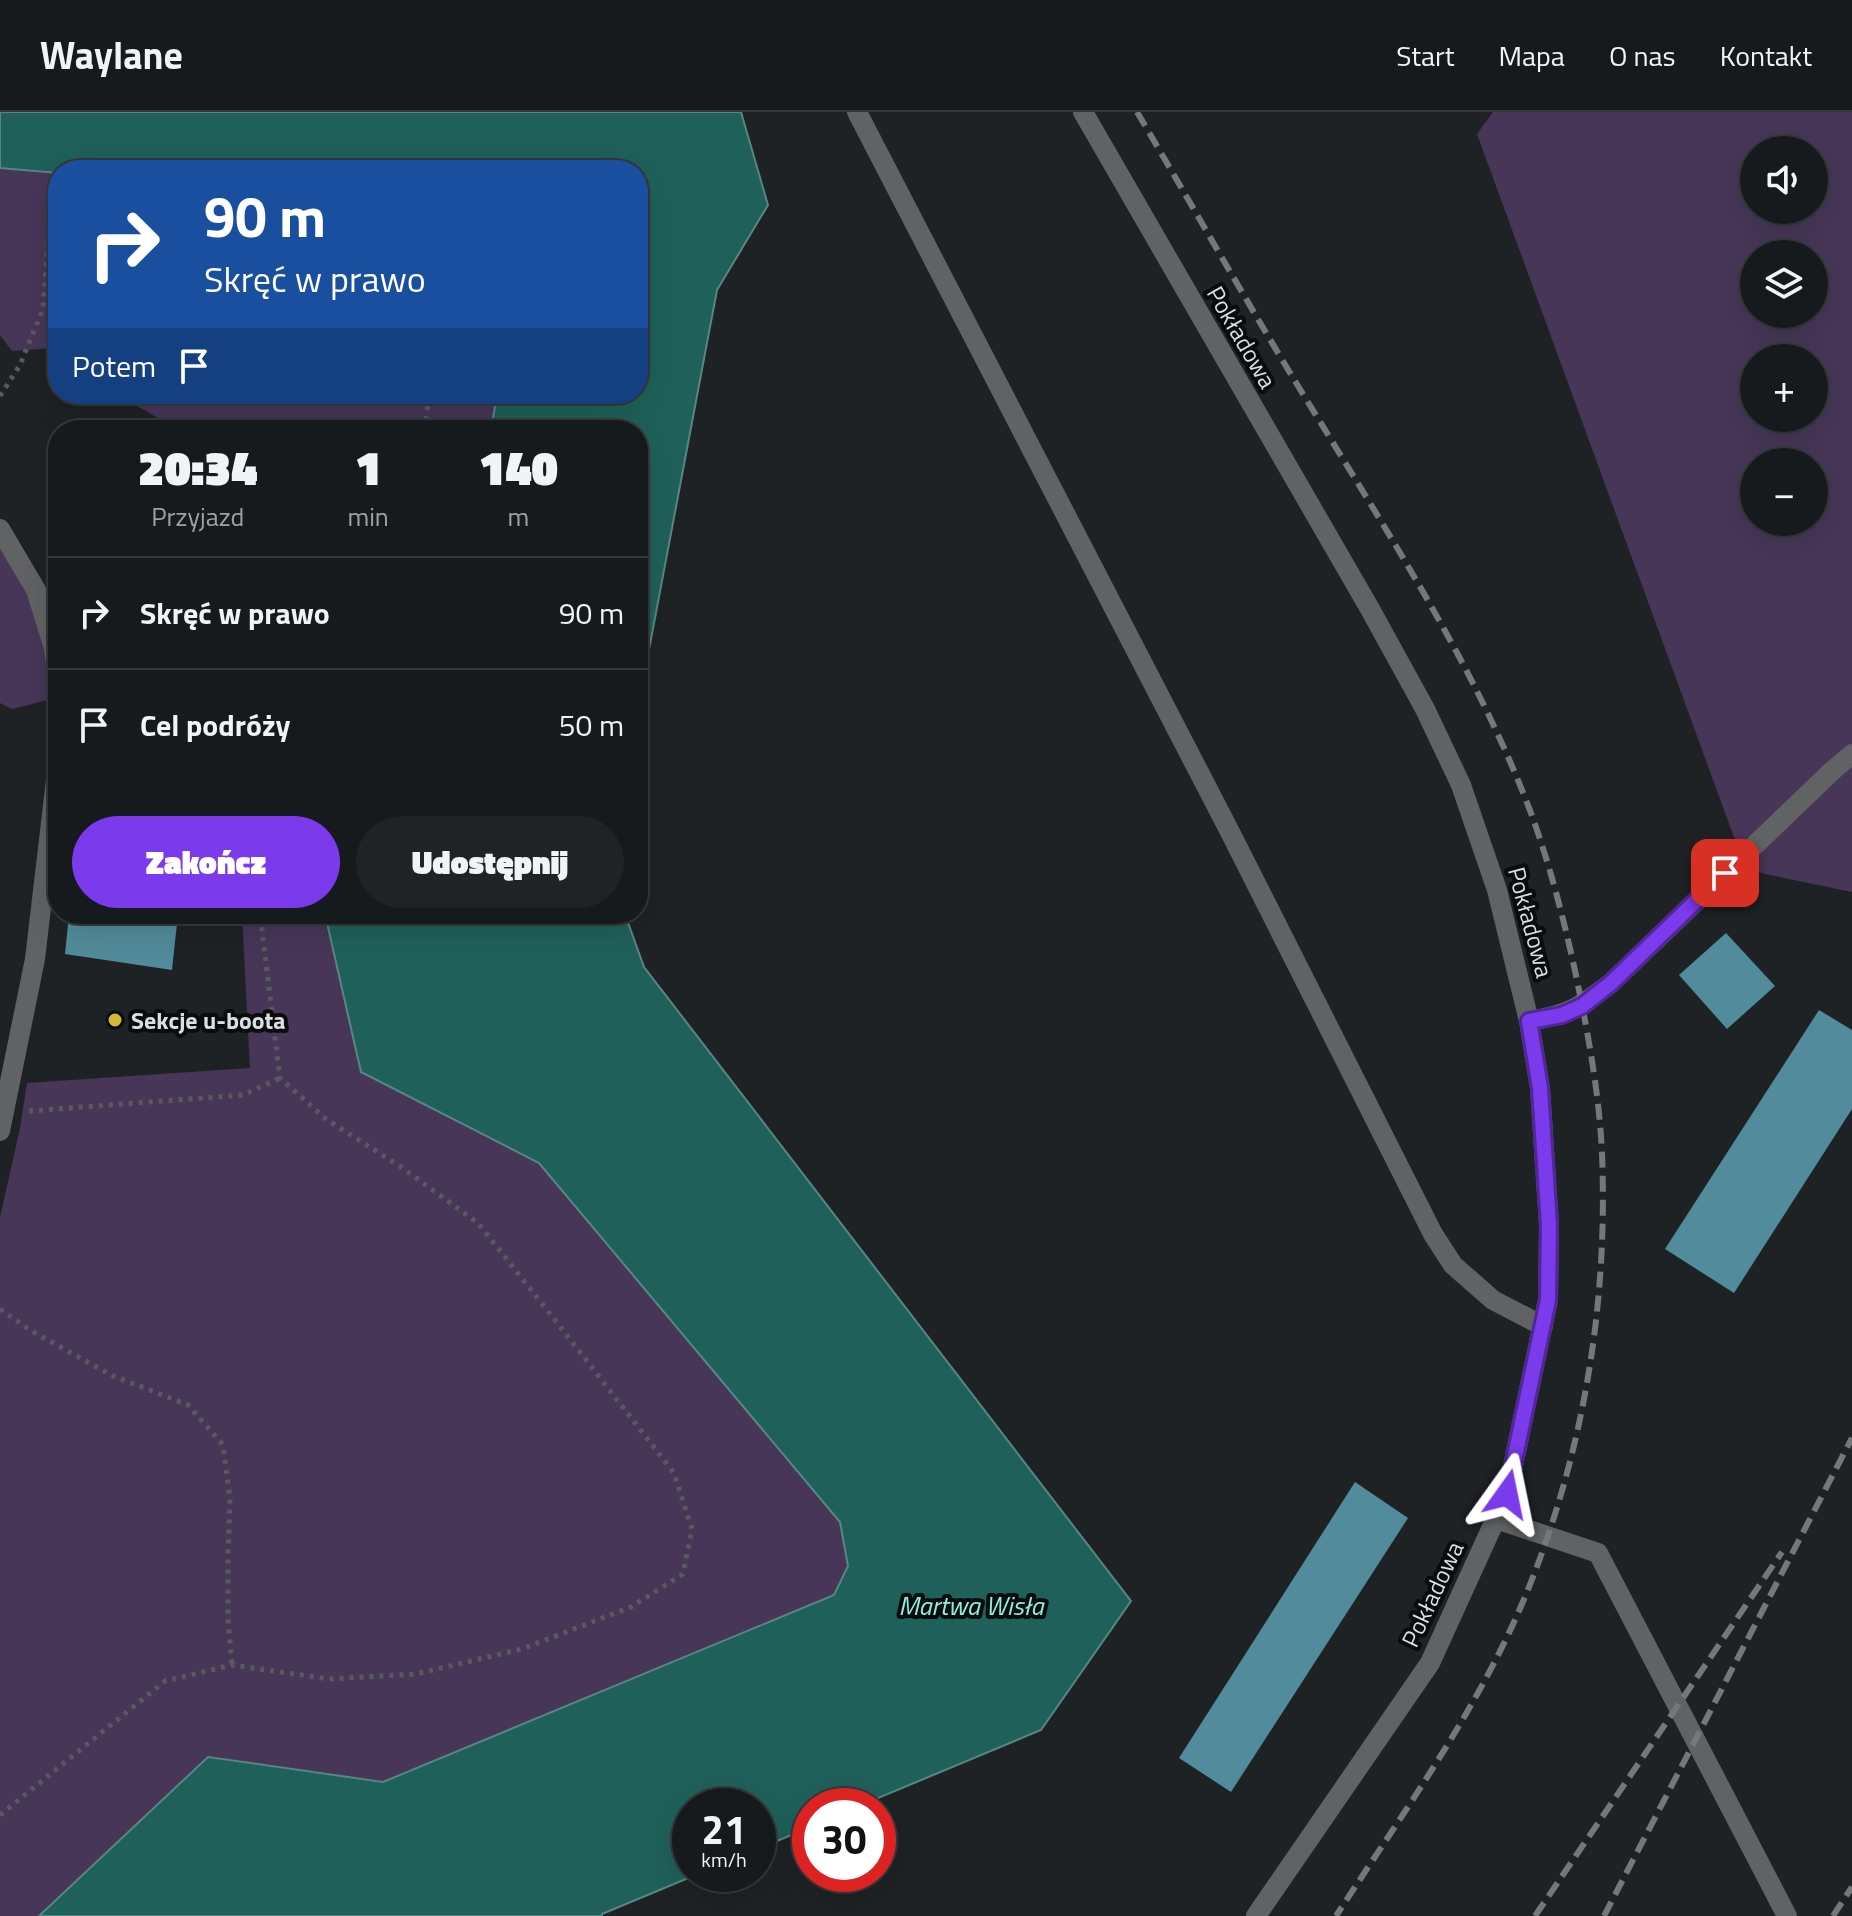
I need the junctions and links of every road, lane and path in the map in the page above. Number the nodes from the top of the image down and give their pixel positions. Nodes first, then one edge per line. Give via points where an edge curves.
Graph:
1 (857, 112) edge
2 (1083, 112) edge
3 (48, 243) edge
4 (0, 396) edge
5 (0, 529) edge
6 (48, 629) edge
7 (1852, 754) edge
8 (48, 848) edge
9 (261, 924) edge
10 (1529, 1021) junction
11 (280, 1078) junction
12 (1, 1119) edge
13 (0, 1309) edge
14 (1543, 1326) junction
15 (1496, 1519) junction
16 (232, 1665) junction
17 (0, 1815) edge
18 (1256, 1916) edge
19 (1787, 1916) edge

1 - 14 street via 1433,1234 1453,1265 1493,1300
2 - 10 street, Pokładowa via 1425,709 1461,785 1497,890
3 - 4 path via 43,309 20,365
5 - 6 street via 36,590
7 - 10 street via 1611,983 1582,1006
8 - 12 street via 35,959
9 - 11 path
10 - 14 street, Pokładowa via 1540,1088 1549,1225
11 - 12 path via 243,1095
11 - 16 path via 326,1119 478,1223 674,1473 692,1529 683,1574 631,1607 522,1649 402,1675 329,1679
13 - 16 path via 111,1375 188,1405 223,1445 230,1500
14 - 15 street, Pokładowa via 1507,1494
15 - 18 street, Pokładowa via 1430,1663
15 - 19 street via 1598,1553
16 - 17 path via 165,1681

